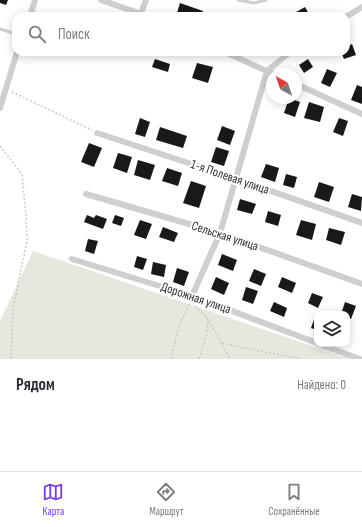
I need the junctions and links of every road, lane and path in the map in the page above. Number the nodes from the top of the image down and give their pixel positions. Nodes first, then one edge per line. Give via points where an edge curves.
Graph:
1 (35, 0) edge
2 (102, 0) edge
3 (146, 0) edge
4 (238, 0) edge
5 (266, 0) edge
6 (362, 8) edge
7 (31, 12) edge
8 (136, 12) edge
9 (144, 12) edge
10 (350, 15) edge
11 (0, 29) edge
12 (12, 33) edge
13 (16, 56) edge
14 (234, 56) edge
15 (286, 56) edge
16 (275, 68) edge
17 (266, 71) edge
18 (4, 86) edge
19 (266, 86) edge
20 (302, 87) edge
21 (0, 108) edge
22 (362, 114) edge
23 (97, 133) joint
24 (0, 146) edge
25 (237, 179) junction
26 (86, 194) dead end
27 (362, 224) edge
28 (220, 233) junction
29 (72, 260) dead end
30 (362, 284) edge
31 (192, 296) junction
32 (208, 319) junction
33 (314, 342) edge
34 (222, 343) junction
35 (326, 347) edge
36 (11, 359) edge
37 (171, 359) edge
38 (199, 359) edge
39 (230, 359) edge
40 (301, 359) edge
41 (360, 359) edge

1 - 7 street
2 - 8 street
3 - 9 street
4 - 5 lane via 254,4
6 - 10 street
11 - 12 lane
13 - 18 street
14 - 17 street
15 - 16 street
18 - 21 street
18 - 23 path
19 - 25 street
20 - 22 street
23 - 25 street, 1-я Полевая улица
24 - 36 path via 22,174 27,241 13,309
25 - 27 street, 1-я Полевая улица
25 - 28 street
26 - 28 street, Сельская улица
28 - 30 street, Сельская улица
28 - 31 street
29 - 31 street, Дорожная улица
31 - 33 street, Дорожная улица
32 - 34 path
32 - 37 path via 190,300 179,326
32 - 38 path via 207,333
34 - 39 path
34 - 40 path
35 - 41 street, Дорожная улица

